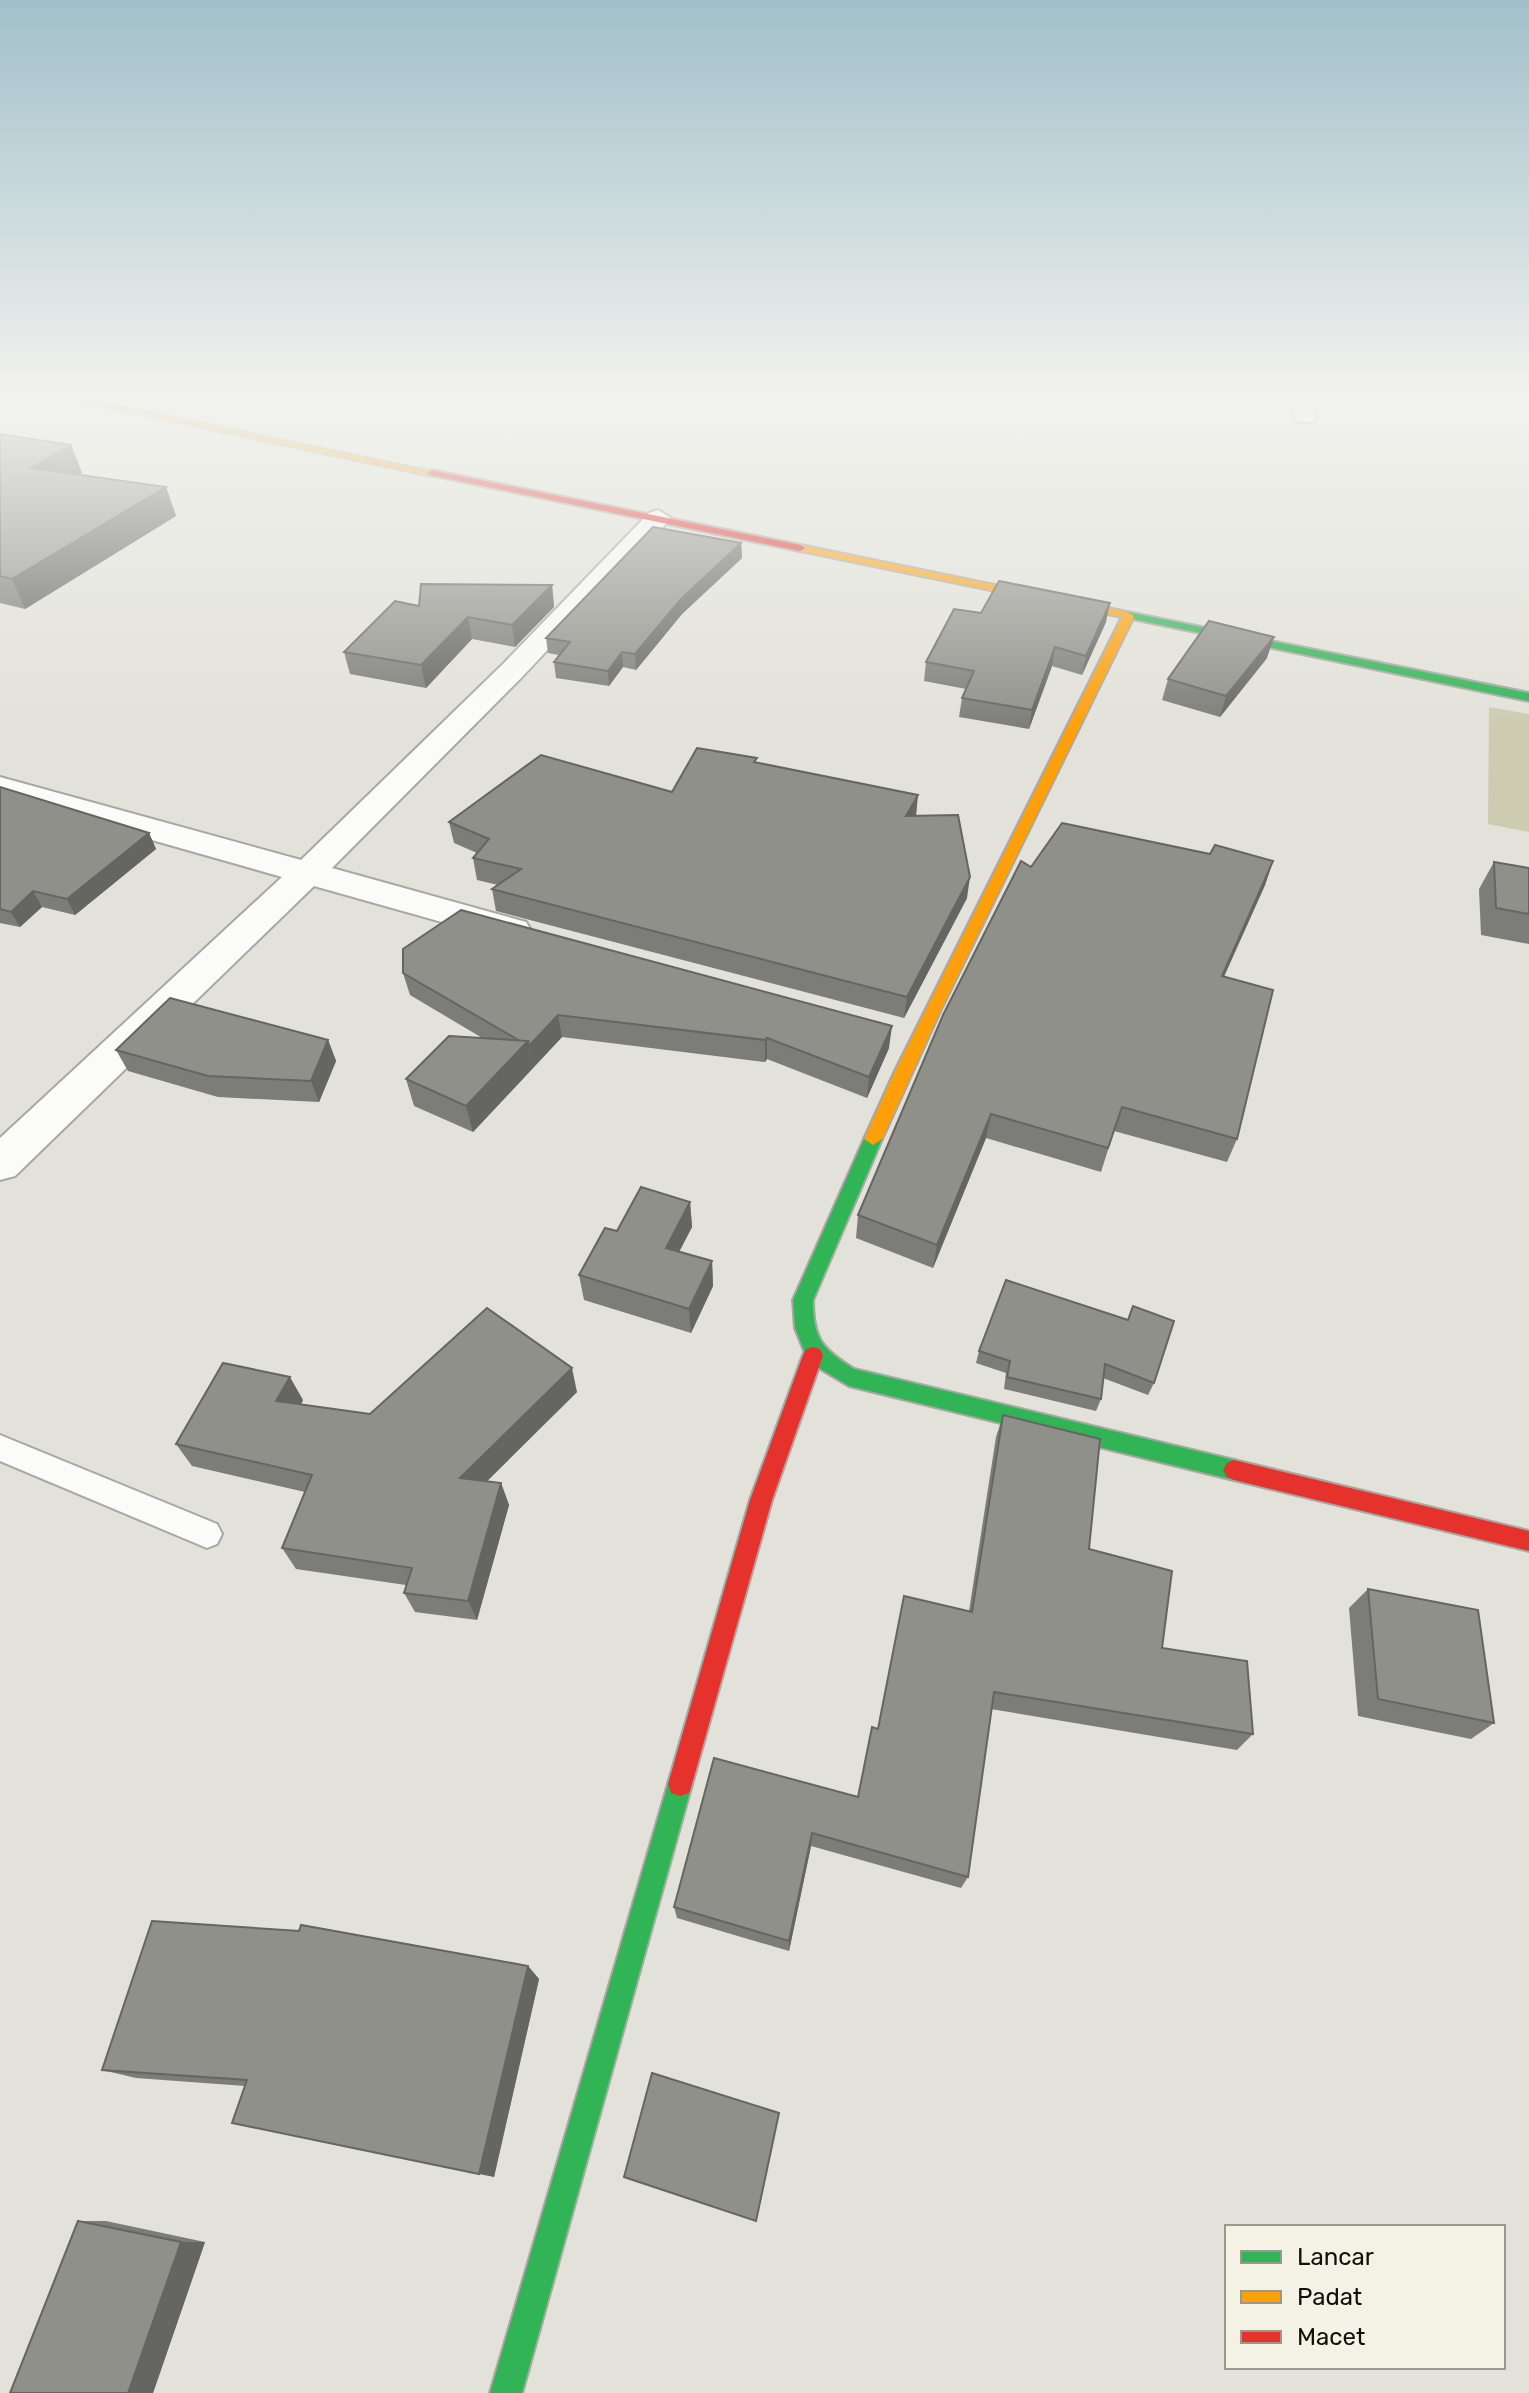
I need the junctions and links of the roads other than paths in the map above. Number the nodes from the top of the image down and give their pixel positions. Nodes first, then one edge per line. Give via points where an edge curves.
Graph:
1 (612, 509) edge
2 (658, 518) junction
3 (1128, 616) junction
4 (1529, 697) edge
5 (0, 787) edge
6 (306, 874) junction
7 (550, 940) edge
8 (48, 1116) junction
9 (0, 1164) edge
10 (0, 1199) edge
11 (813, 1355) junction
12 (0, 1448) edge
13 (207, 1534) dead end
14 (1529, 1541) edge
15 (506, 2393) edge

1 - 2 street
2 - 3 street
2 - 6 street
3 - 4 street
3 - 11 street via 1063,753 902,1034 803,1300 801,1329
5 - 6 street
6 - 7 street
6 - 8 street
8 - 9 street
8 - 10 street via 28,1169
11 - 14 street via 849,1377
11 - 15 street via 761,1500
12 - 13 lane

